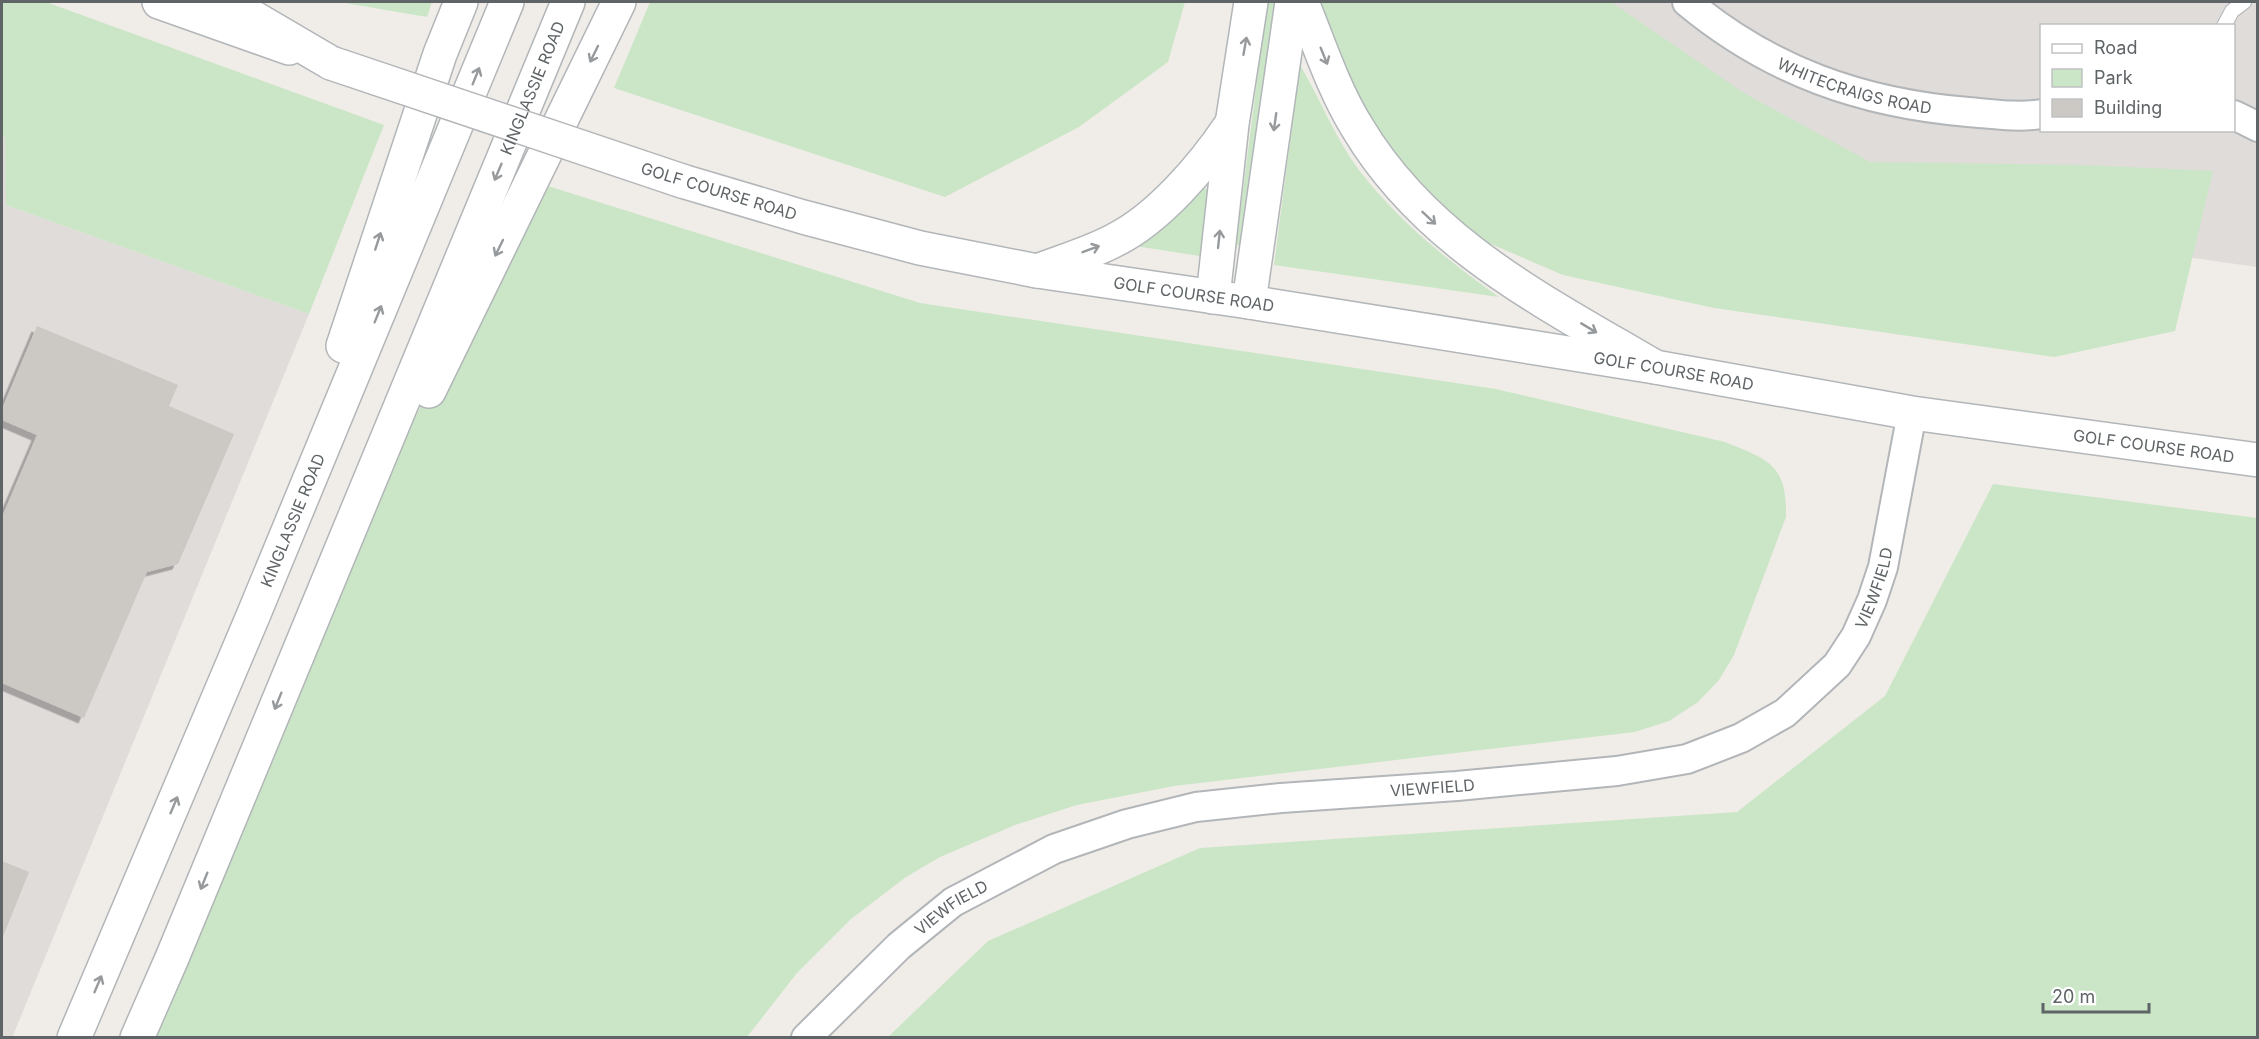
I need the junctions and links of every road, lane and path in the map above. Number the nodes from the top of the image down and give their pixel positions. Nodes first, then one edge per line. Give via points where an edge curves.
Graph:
1 (159, 2) edge
2 (227, 2) edge
3 (461, 2) edge
4 (507, 2) edge
5 (568, 2) edge
6 (619, 2) edge
7 (1251, 2) edge
8 (1292, 2) edge
9 (1302, 2) edge
10 (1687, 2) edge
11 (2244, 2) edge
12 (2225, 24) edge
13 (331, 63) junction
14 (2040, 114) edge
15 (2235, 116) edge
16 (1232, 124) junction
17 (2258, 127) edge
18 (1037, 271) junction
19 (1213, 297) junction
20 (1249, 302) junction
21 (1655, 367) junction
22 (1912, 413) junction
23 (2258, 460) edge
24 (253, 616) junction
25 (291, 669) junction
26 (74, 1038) edge
27 (137, 1038) edge
28 (806, 1038) edge

1 - 13 main road, GOLF COURSE ROAD
2 - 13 main road
24 -> 3 main road via 440,54
24 -> 4 main road, KINGLASSIE ROAD
5 -> 25 main road, KINGLASSIE ROAD
6 -> 25 main road
16 -> 7 main road
8 -> 20 main road
9 -> 21 main road via 1356,127 1389,174 1426,216 1530,294
10 - 14 street, WHITECRAIGS ROAD via 1714,24 1778,63 1847,91 1935,110 2023,117
11 - 12 lane via 2232,11
13 - 18 main road, GOLF COURSE ROAD, bridge via 682,181 803,217 920,248
15 - 17 street
18 -> 16 main road via 1116,240 1145,220 1206,161
19 -> 16 main road
18 - 19 main road, GOLF COURSE ROAD
19 - 20 main road, GOLF COURSE ROAD
20 - 21 main road, GOLF COURSE ROAD
21 - 22 main road, GOLF COURSE ROAD
22 - 23 main road, GOLF COURSE ROAD
22 - 28 street, VIEWFIELD via 1883,567 1856,636 1837,665 1785,713 1741,738 1687,759 1629,769 1196,807 1127,824 1054,849 953,902 899,946
26 -> 24 main road, KINGLASSIE ROAD
25 -> 27 main road, KINGLASSIE ROAD

